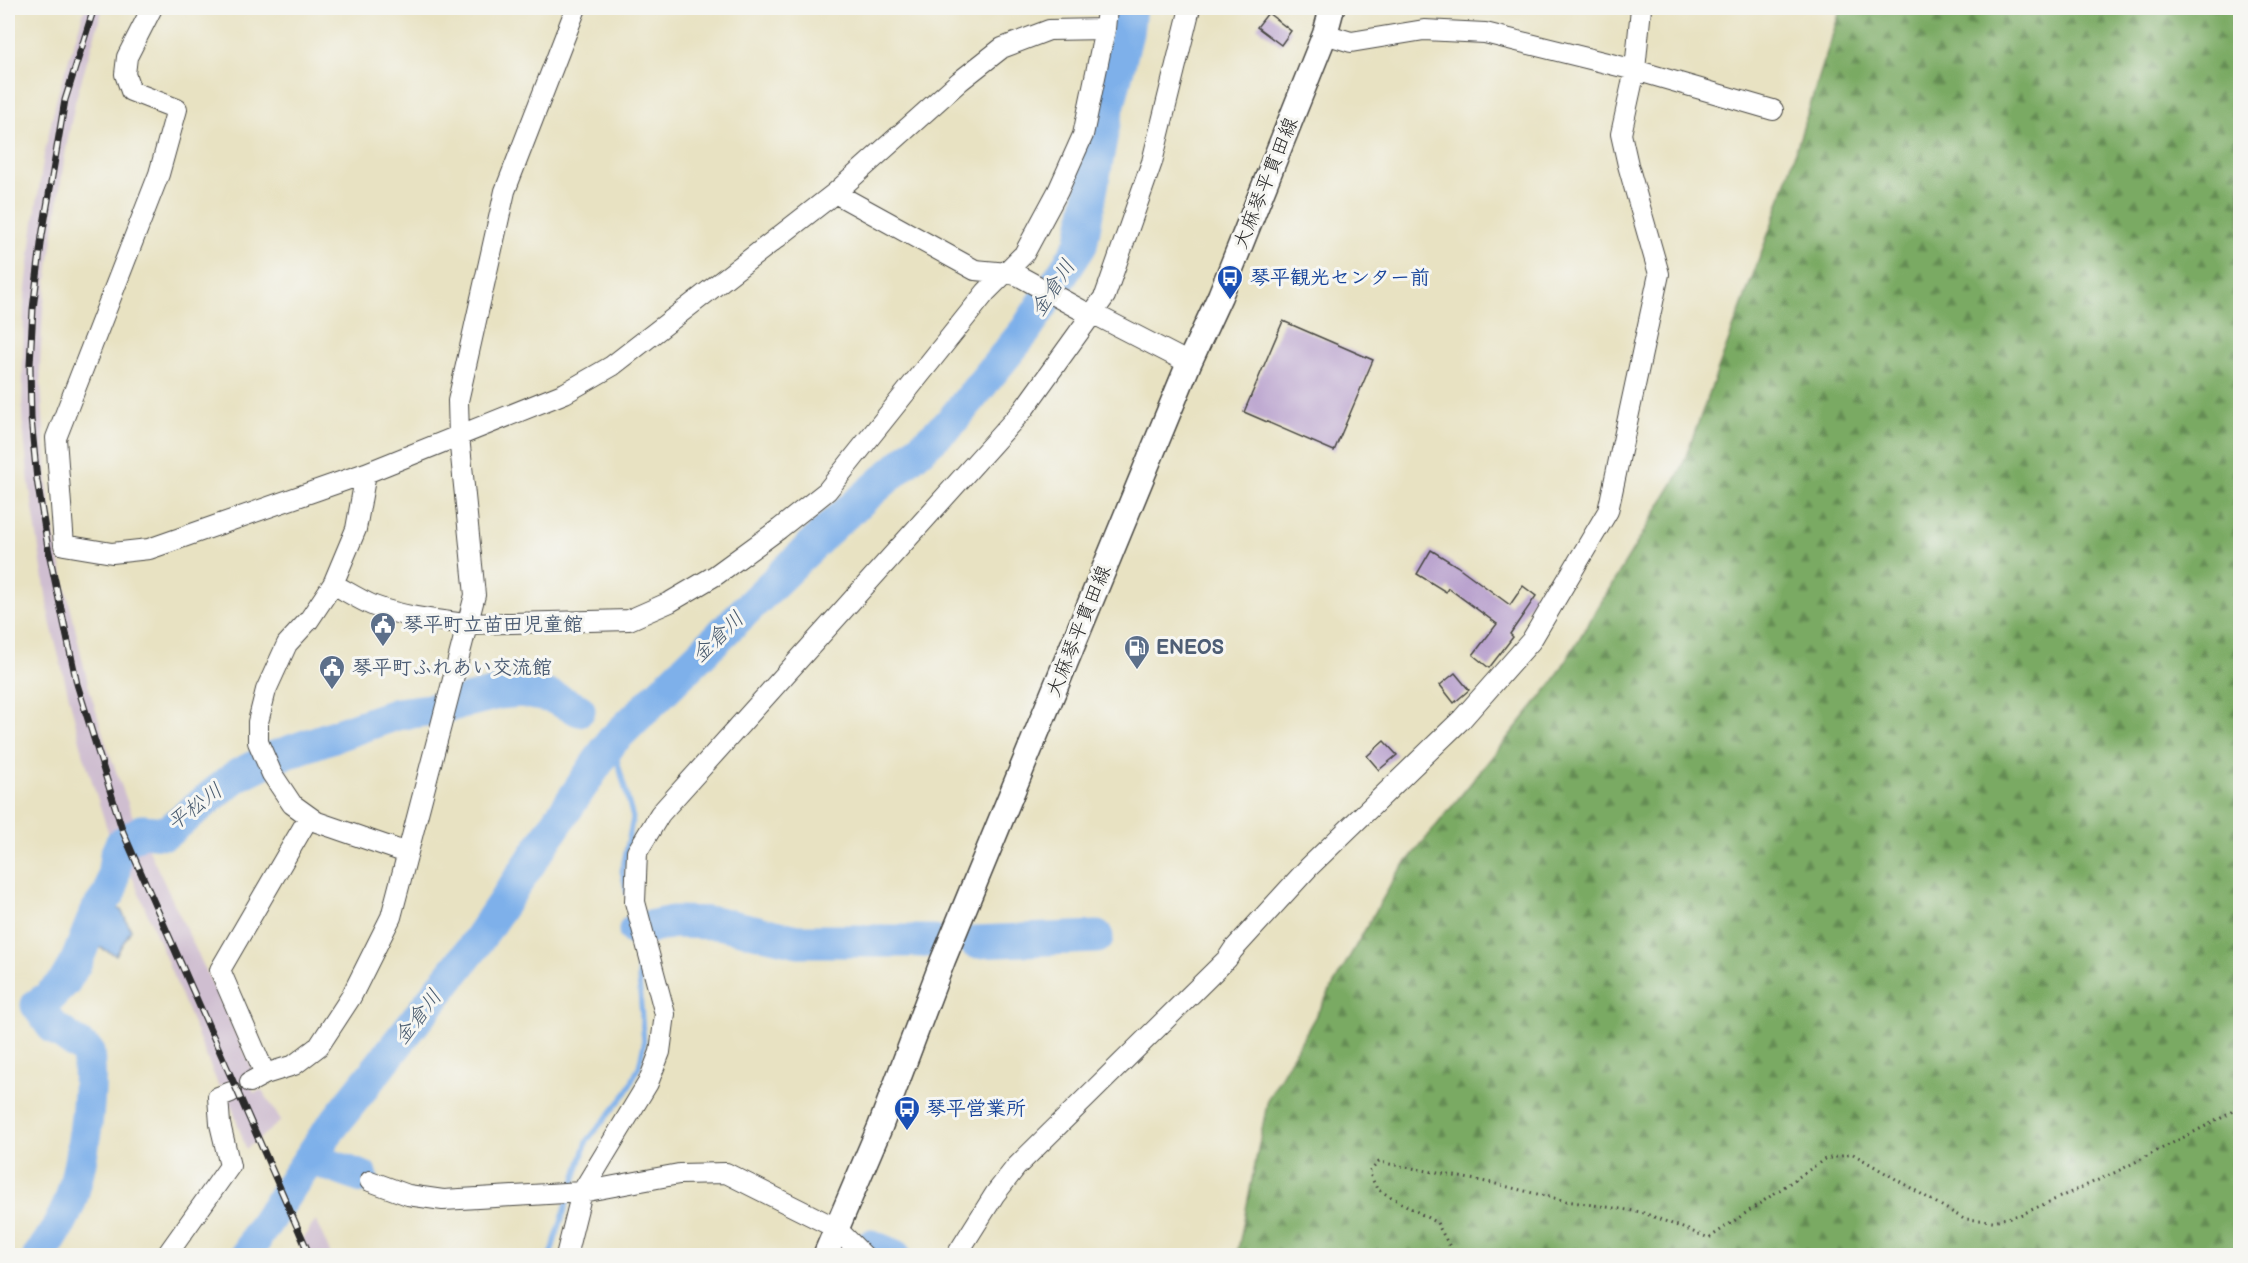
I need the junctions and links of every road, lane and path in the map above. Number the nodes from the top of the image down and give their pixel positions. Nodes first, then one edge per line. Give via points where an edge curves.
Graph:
1 (152, 8) edge
2 (576, 8) edge
3 (1107, 8) edge
4 (1190, 8) edge
5 (1332, 8) edge
6 (1641, 8) edge
7 (1105, 29) junction
8 (1326, 34) junction
9 (1635, 70) junction
10 (1773, 110) dead end
11 (836, 193) junction
12 (1013, 274) junction
13 (1088, 312) junction
14 (1189, 363) junction
15 (459, 436) junction
16 (366, 473) junction
17 (333, 584) junction
18 (467, 624) junction
19 (309, 817) junction
20 (406, 853) junction
21 (231, 1092) dead end
22 (2241, 1104) edge
23 (370, 1181) dead end
24 (582, 1192) junction
25 (836, 1228) junction
26 (166, 1256) edge
27 (566, 1256) edge
28 (825, 1256) edge
29 (864, 1256) edge
30 (956, 1256) edge
31 (1455, 1256) edge

1 - 16 street via 127,57 125,74 131,91 177,109 159,174 56,438 64,545 112,553 149,549
2 - 15 street via 505,190 459,401
3 - 7 street
4 - 13 street via 1152,162 1105,296
5 - 8 main road, 大麻琴平貫田線
6 - 9 street
7 - 11 street via 1049,30 1002,48
7 - 12 street via 1083,135
8 - 9 street via 1351,42 1424,30 1485,33
8 - 14 main road, 大麻琴平貫田線
9 - 10 street
9 - 30 street via 1622,134 1659,274 1608,511 1531,641 1462,719 1309,867 1227,959 1016,1167
11 - 12 street via 975,270
11 - 15 street via 612,366 565,393
12 - 13 street
12 - 18 street via 986,292 827,491 716,575 629,620
13 - 14 street
13 - 24 street via 1023,410 660,814 637,852 635,902 665,1014 660,1052 648,1083
14 - 25 main road, 大麻琴平貫田線
15 - 16 street
15 - 18 street via 475,595
16 - 17 street via 356,529
17 - 18 street via 373,605 413,617
17 - 19 street via 287,644 266,690 258,722 258,742 272,774 292,804
18 - 20 street
19 - 20 street
19 - 20 street via 220,970 257,1078 294,1065 319,1046 351,997 391,917
21 - 26 street via 218,1097 230,1166
22 - 31 path via 2229,1114 2116,1172 2020,1215 1994,1221 1964,1219 1853,1154 1825,1159 1710,1238 1641,1212 1566,1201 1379,1162 1369,1172 1377,1189 1437,1222
23 - 24 street via 408,1195 443,1200
24 - 25 street via 679,1174 726,1173
24 - 27 street
25 - 28 main road, 大麻琴平貫田線
25 - 29 street

